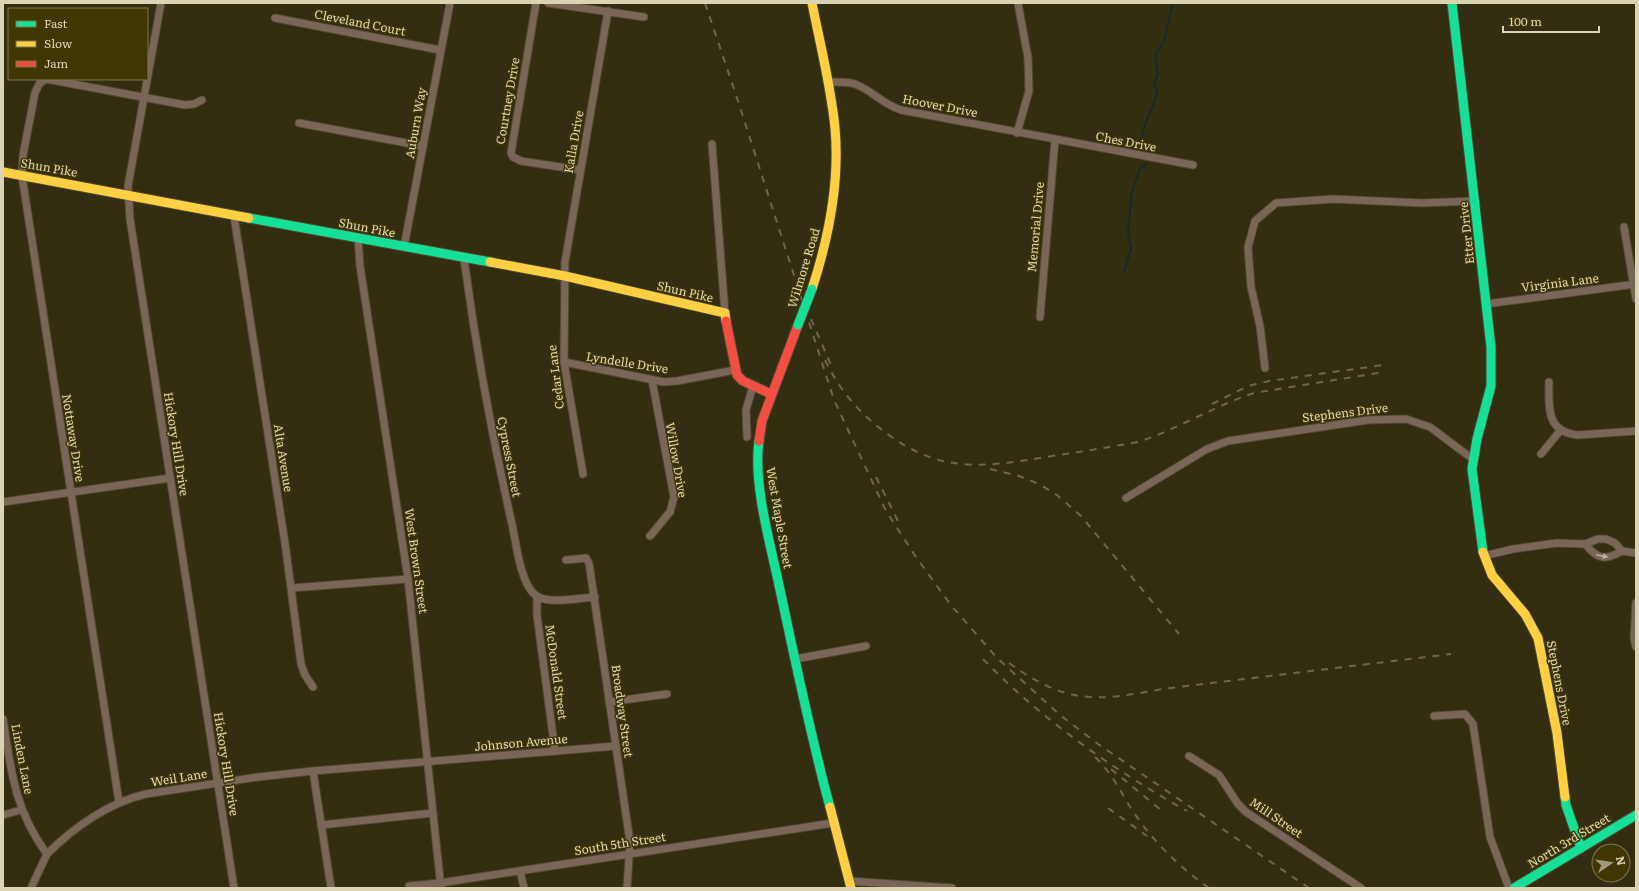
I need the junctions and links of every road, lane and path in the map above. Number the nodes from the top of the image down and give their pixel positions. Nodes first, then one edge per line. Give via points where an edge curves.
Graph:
1 (161, 3) edge
2 (450, 3) edge
3 (536, 3) edge
4 (548, 3) edge
5 (812, 3) edge
6 (1018, 3) edge
7 (1452, 3) edge
8 (608, 11) junction
9 (644, 16) dead end
10 (275, 18) dead end
11 (440, 50) junction
12 (148, 74) edge
13 (147, 80) edge
14 (827, 82) junction
15 (144, 96) junction
16 (202, 100) dead end
17 (299, 123) dead end
18 (1017, 133) junction
19 (1055, 140) junction
20 (712, 144) dead end
21 (423, 146) junction
22 (1193, 165) dead end
23 (580, 170) junction
24 (3, 172) edge
25 (22, 176) junction
26 (128, 195) junction
27 (1475, 201) junction
28 (234, 216) junction
29 (1624, 226) dead end
30 (358, 238) junction
31 (404, 247) junction
32 (464, 259) junction
33 (565, 276) junction
34 (1634, 285) edge
35 (1636, 299) edge
36 (1486, 304) junction
37 (725, 313) junction
38 (1040, 317) dead end
39 (564, 362) junction
40 (1265, 368) dead end
41 (735, 370) junction
42 (652, 380) junction
43 (1549, 382) dead end
44 (753, 386) junction
45 (771, 394) junction
46 (1560, 431) junction
47 (1636, 431) edge
48 (747, 437) dead end
49 (1541, 454) dead end
50 (1474, 460) junction
51 (583, 474) dead end
52 (170, 478) junction
53 (70, 493) junction
54 (1126, 498) dead end
55 (3, 502) edge
56 (650, 536) dead end
57 (1585, 544) junction
58 (1622, 551) junction
59 (1636, 553) edge
60 (1484, 556) junction
61 (566, 560) dead end
62 (408, 579) junction
63 (292, 588) junction
64 (537, 596) junction
65 (595, 597) junction
66 (1636, 604) edge
67 (866, 646) dead end
68 (1636, 647) edge
69 (795, 660) junction
70 (313, 687) dead end
71 (667, 694) dead end
72 (609, 702) junction
73 (1434, 716) dead end
74 (3, 720) edge
75 (616, 746) junction
76 (555, 751) junction
77 (1189, 756) dead end
78 (428, 762) junction
79 (313, 771) junction
80 (218, 783) junction
81 (119, 802) junction
82 (21, 810) junction
83 (433, 813) junction
84 (3, 815) edge
85 (1636, 815) edge
86 (833, 823) junction
87 (321, 825) junction
88 (1582, 848) junction
89 (630, 853) junction
90 (47, 854) junction
91 (520, 870) junction
92 (850, 884) edge
93 (409, 886) dead end
94 (440, 886) edge
95 (32, 888) edge
96 (234, 888) edge
97 (331, 888) edge
98 (524, 888) edge
99 (627, 888) edge
100 (952, 888) edge
101 (1362, 888) edge
102 (1508, 888) edge
103 (1514, 888) edge

1 - 12 street, Hickory Hill Drive
2 - 11 street, Auburn Way
3 - 23 street, Courtney Drive via 511,153 521,161
4 - 8 street
5 - 14 street, Wilmore Road
6 - 18 street via 1028,58 1029,91
7 - 27 street, Etter Drive
8 - 9 street
8 - 23 street, Kalla Drive
10 - 11 street, Cleveland Court
11 - 21 street, Auburn Way
13 - 15 street, Hickory Hill Drive
14 - 18 street, Hoover Drive via 854,84 886,105 901,110
14 - 45 street, Wilmore Road, bridge via 834,128 836,179 828,239 812,289
15 - 16 street via 185,105
15 - 25 street, Nottaway Drive via 44,80 35,93 23,155
15 - 26 street, Hickory Hill Drive
17 - 21 street
18 - 19 street, Hoover Drive
19 - 22 street, Ches Drive
19 - 38 street, Memorial Drive
20 - 37 street
21 - 31 street, Auburn Way
23 - 33 street, Kalla Drive
24 - 25 street, Shun Pike
25 - 26 street, Shun Pike
25 - 53 street, Nottaway Drive
26 - 28 street, Shun Pike
26 - 52 street, Hickory Hill Drive
27 - 36 street, Etter Drive
27 - 40 street via 1422,203 1333,199 1276,203 1254,221 1248,247 1251,287 1260,326
28 - 30 street, Shun Pike
28 - 63 street, Alta Avenue
29 - 34 street
30 - 31 street, Shun Pike
30 - 62 street, West Brown Street via 360,266
31 - 32 street, Shun Pike
32 - 33 street, Shun Pike
32 - 64 street, Cypress Street via 485,394 503,486 522,568
33 - 37 street, Shun Pike
33 - 39 street, Cedar Lane
34 - 35 street
34 - 36 street, Virginia Lane
36 - 50 street, Etter Drive via 1491,352 1491,386
37 - 41 street
39 - 42 street, Lyndelle Drive
39 - 51 street, Cedar Lane
41 - 42 street, Lyndelle Drive via 677,381
41 - 44 street via 740,378
42 - 56 street, Willow Drive via 674,497 670,512
43 - 46 street via 1549,413
44 - 45 street
44 - 48 street via 746,410
45 - 69 street, West Maple Street via 760,434 758,475
46 - 47 street via 1578,435
46 - 49 street
50 - 54 street, Stephens Drive via 1426,426 1406,419 1388,418 1228,441 1207,449
50 - 60 street, Stephens Drive via 1472,478
52 - 53 street
52 - 80 street, Hickory Hill Drive
53 - 55 street
53 - 81 street, Nottaway Drive
57 - 58 street via 1606,539 1615,543
57 -> 58 street via 1592,553 1602,558 1612,557
57 - 60 street via 1557,543
58 - 59 street
60 - 88 street, Stephens Drive via 1492,575 1525,614 1538,638 1556,733 1566,806
61 - 65 street, Broadway Street via 586,558
62 - 63 street
62 - 78 street, West Brown Street
63 - 70 street, Alta Avenue via 301,664
64 - 65 street via 550,601
64 - 76 street, McDonald Street via 537,615
65 - 72 street, Broadway Street
66 - 68 street
67 - 69 street
69 - 86 street, West Maple Street
71 - 72 street
72 - 75 street, Broadway Street
73 - 102 street via 1465,714 1473,724 1490,837
74 - 82 street, Linden Lane via 13,782
75 - 76 street, Johnson Avenue
75 - 89 street, Broadway Street
76 - 78 street, Johnson Avenue
77 - 101 street, Mill Street via 1219,775 1246,812
78 - 79 street, Weil Lane
78 - 83 street, West Brown Street
79 - 80 street, Weil Lane
79 - 87 street
80 - 81 street, Weil Lane via 146,794
80 - 96 street, Hickory Hill Drive
81 - 90 street, Weil Lane via 82,826
82 - 84 street
82 - 90 street, Linden Lane
83 - 87 street
83 - 94 street, West Brown Street
85 - 88 street, North 3rd Street
86 - 89 street, South 5th Street
86 - 92 street, West Maple Street
87 - 97 street
88 - 103 street, North 3rd Street
89 - 91 street, South 5th Street
89 - 99 street, Broadway Street
90 - 95 street
91 - 94 street, South 5th Street
91 - 98 street
92 - 100 street
93 - 94 street, South 5th Street

